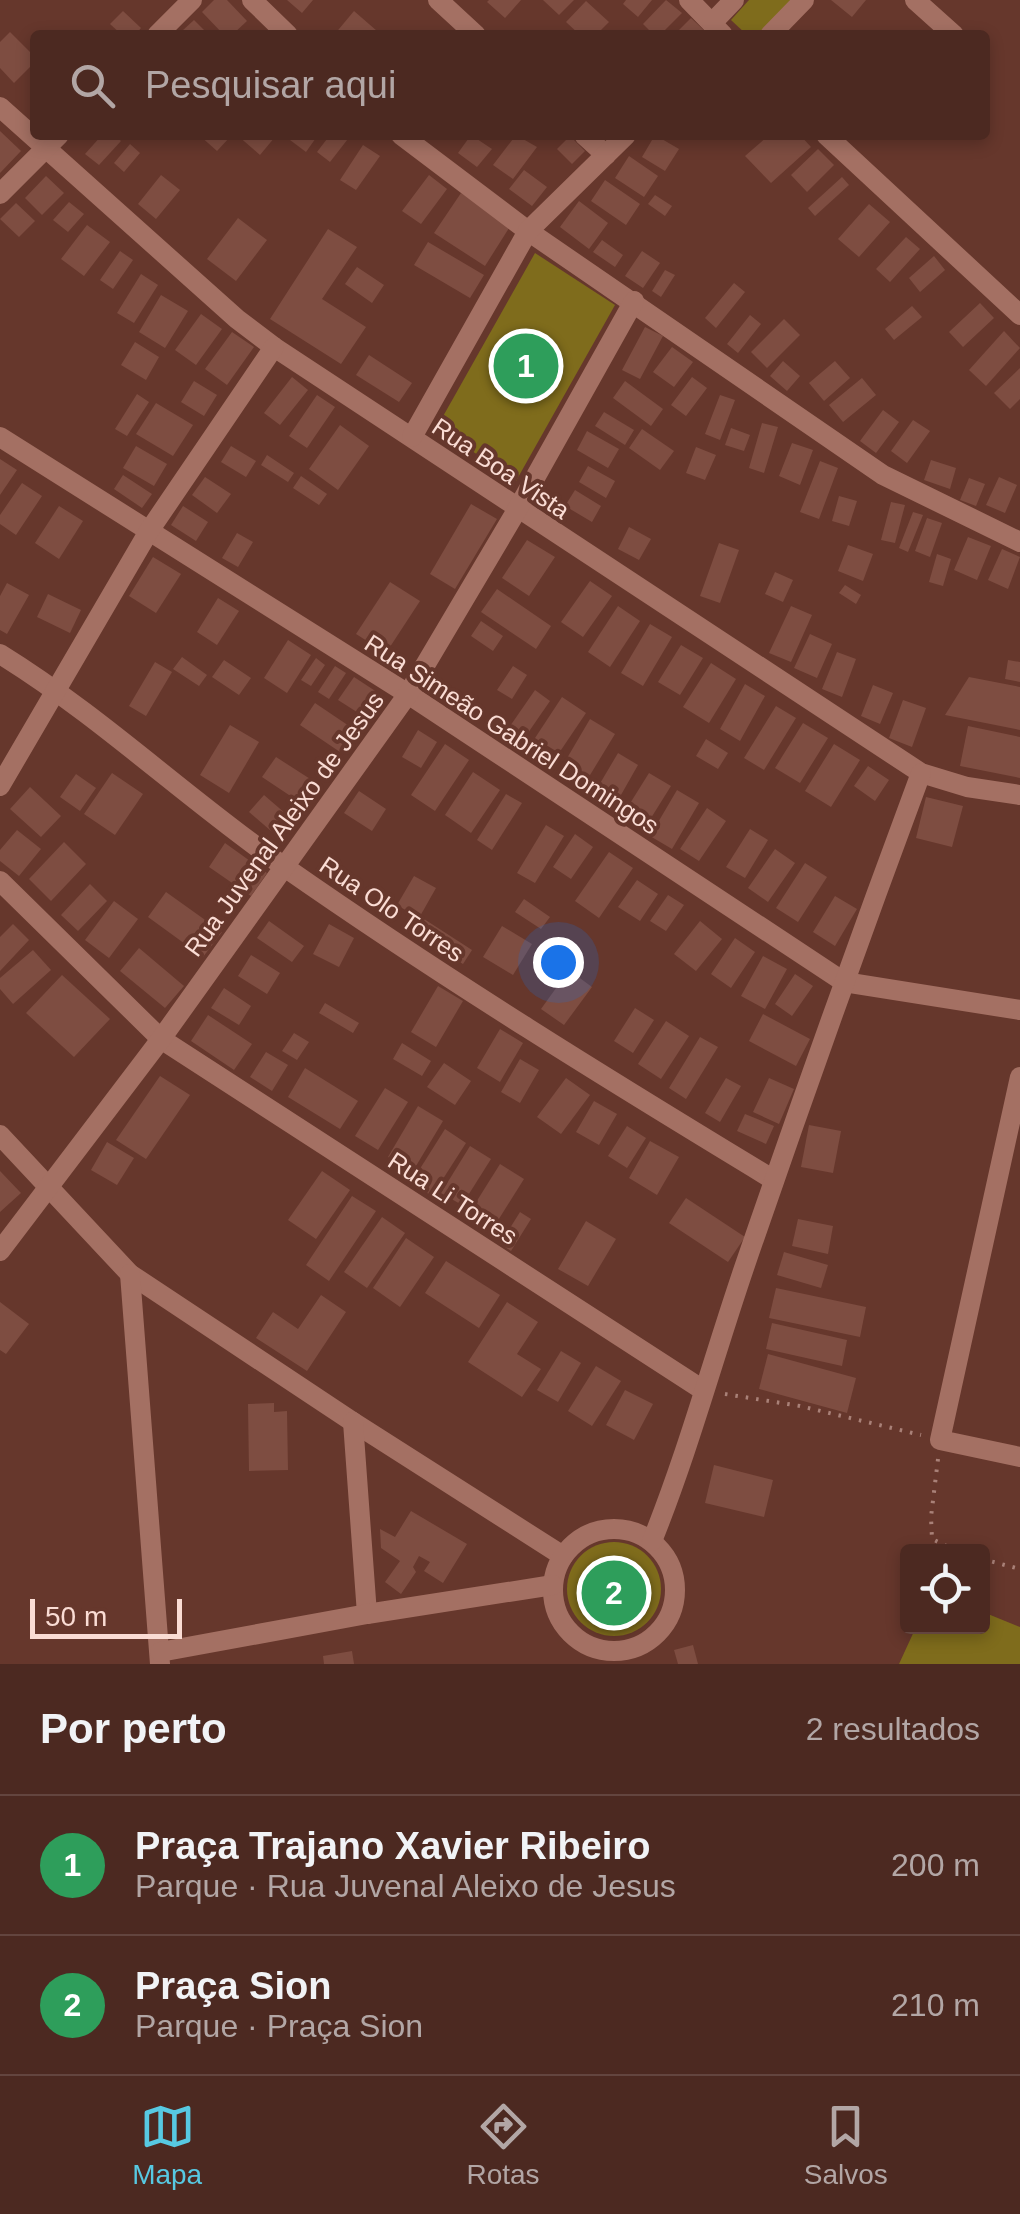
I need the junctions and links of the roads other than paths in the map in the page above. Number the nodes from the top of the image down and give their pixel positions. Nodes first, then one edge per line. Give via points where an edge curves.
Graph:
1 (192, 0) edge
2 (252, 0) edge
3 (438, 0) edge
4 (689, 0) edge
5 (734, 0) edge
6 (804, 0) edge
7 (915, 0) edge
8 (718, 29) edge
9 (162, 30) edge
10 (283, 30) edge
11 (471, 30) edge
12 (775, 30) edge
13 (948, 30) edge
14 (0, 107) edge
15 (30, 128) edge
16 (408, 140) edge
17 (590, 140) edge
18 (621, 140) edge
19 (831, 140) edge
20 (51, 142) edge
21 (606, 155) junction
22 (0, 194) edge
23 (528, 231) junction
24 (634, 301) junction
25 (1020, 315) edge
26 (274, 347) junction
27 (412, 437) junction
28 (0, 438) edge
29 (517, 510) junction
30 (149, 531) junction
31 (1020, 542) edge
32 (0, 654) edge
33 (54, 688) junction
34 (408, 694) junction
35 (921, 773) junction
36 (0, 786) edge
37 (1020, 795) edge
38 (284, 866) junction
39 (0, 881) edge
40 (844, 982) junction
41 (1020, 1010) edge
42 (161, 1039) junction
43 (1020, 1076) edge
44 (0, 1136) edge
45 (774, 1180) junction
46 (50, 1186) junction
47 (0, 1251) edge
48 (130, 1274) junction
49 (702, 1390) junction
50 (353, 1422) junction
51 (1020, 1457) edge
52 (652, 1542) junction
53 (563, 1556) junction
54 (553, 1585) junction
55 (366, 1614) junction
56 (160, 1658) edge
57 (616, 1658) edge

1 - 9 street
2 - 10 street
3 - 11 street
4 - 8 street
5 - 8 street
6 - 12 street
7 - 13 street
14 - 15 street, Rua Boa Vista
16 - 23 street
17 - 21 street
18 - 21 street
19 - 25 street
20 - 22 street
20 - 26 street, Rua Boa Vista via 237,320
21 - 23 street
23 - 24 street
23 - 27 street
24 - 29 street, Rua Juvenal Aleixo de Jesus
24 - 31 street via 883,475
26 - 27 street, Rua Boa Vista
26 - 30 street
27 - 29 street, Rua Boa Vista
28 - 30 street, Rua Simeão Gabriel Domingos
29 - 34 street, Rua Juvenal Aleixo de Jesus
29 - 35 street, Rua Boa Vista
30 - 33 street
30 - 34 street, Rua Simeão Gabriel Domingos
32 - 33 street, Rua Olo Torres
33 - 36 street
33 - 38 street, Rua Olo Torres
34 - 38 street, Rua Juvenal Aleixo de Jesus
34 - 40 street, Rua Simeão Gabriel Domingos
35 - 37 street, Rua Boa Vista
35 - 40 street
38 - 42 street, Rua Juvenal Aleixo de Jesus
38 - 45 street, Rua Olo Torres via 468,990
39 - 42 street, Rua Li Torres
40 - 41 street, Rua Simeão Gabriel Domingos
40 - 45 street
42 - 46 street, Rua Juvenal Aleixo de Jesus
42 - 49 street, Rua Li Torres
43 - 51 street via 940,1440
44 - 46 street
45 - 49 street
46 - 47 street, Rua Juvenal Aleixo de Jesus
46 - 48 street
48 - 50 street
48 - 56 street
49 - 52 street
50 - 53 street
50 - 55 street
52 - 53 street via 616,1529 596,1532
52 - 57 street via 668,1560 676,1599 656,1636
53 - 54 street
54 - 55 street
54 - 57 street via 556,1612 567,1630
55 - 56 street

